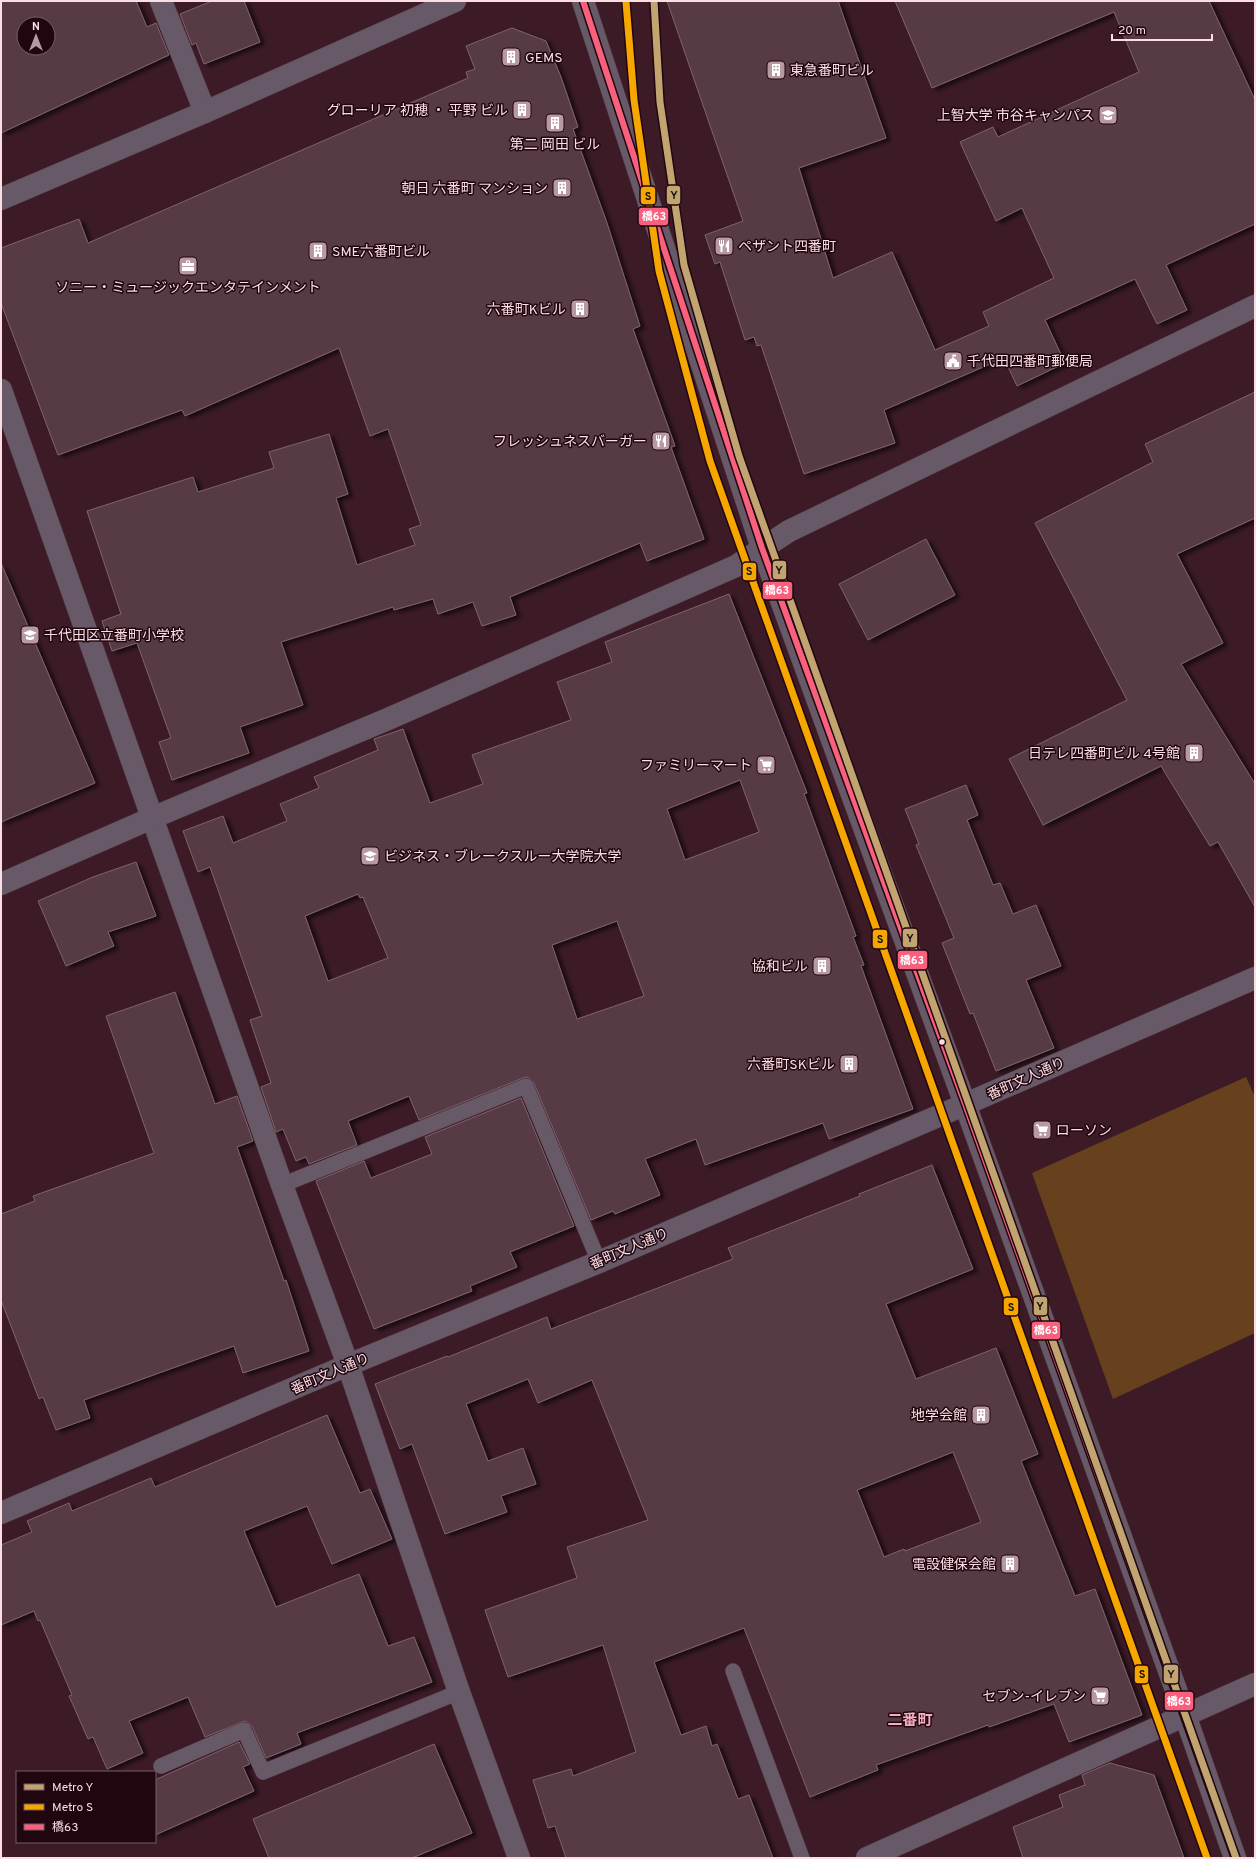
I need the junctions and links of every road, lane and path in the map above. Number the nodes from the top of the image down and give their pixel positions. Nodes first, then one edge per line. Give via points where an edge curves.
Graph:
1 (161, 1) edge
2 (455, 1) edge
3 (583, 1) edge
4 (205, 112) junction
5 (1, 199) edge
6 (1255, 306) edge
7 (1, 390) edge
8 (762, 548) junction
9 (152, 818) junction
10 (1, 884) edge
11 (1255, 978) edge
12 (965, 1104) junction
13 (282, 1185) junction
14 (599, 1262) junction
15 (348, 1365) junction
16 (1, 1513) edge
17 (733, 1671) dead end
18 (1255, 1684) edge
19 (459, 1692) junction
20 (1185, 1715) junction
21 (162, 1766) dead end
22 (519, 1858) edge
23 (802, 1858) edge
24 (867, 1858) edge
25 (1235, 1858) edge

1 - 4 street
2 - 4 street
3 - 8 street
4 - 5 street
6 - 8 street via 796,527
7 - 9 street
8 - 9 street via 736,566 388,719
8 - 12 street
9 - 10 street
9 - 13 street
11 - 12 street, 番町文人通り
12 - 14 street, 番町文人通り
12 - 20 street
13 - 14 lane via 526,1086
13 - 15 street
14 - 15 street, 番町文人通り
15 - 16 street, 番町文人通り
15 - 19 street
17 - 23 lane
18 - 20 street
19 - 21 lane via 263,1772 244,1730
19 - 22 street
20 - 24 street
20 - 25 street

